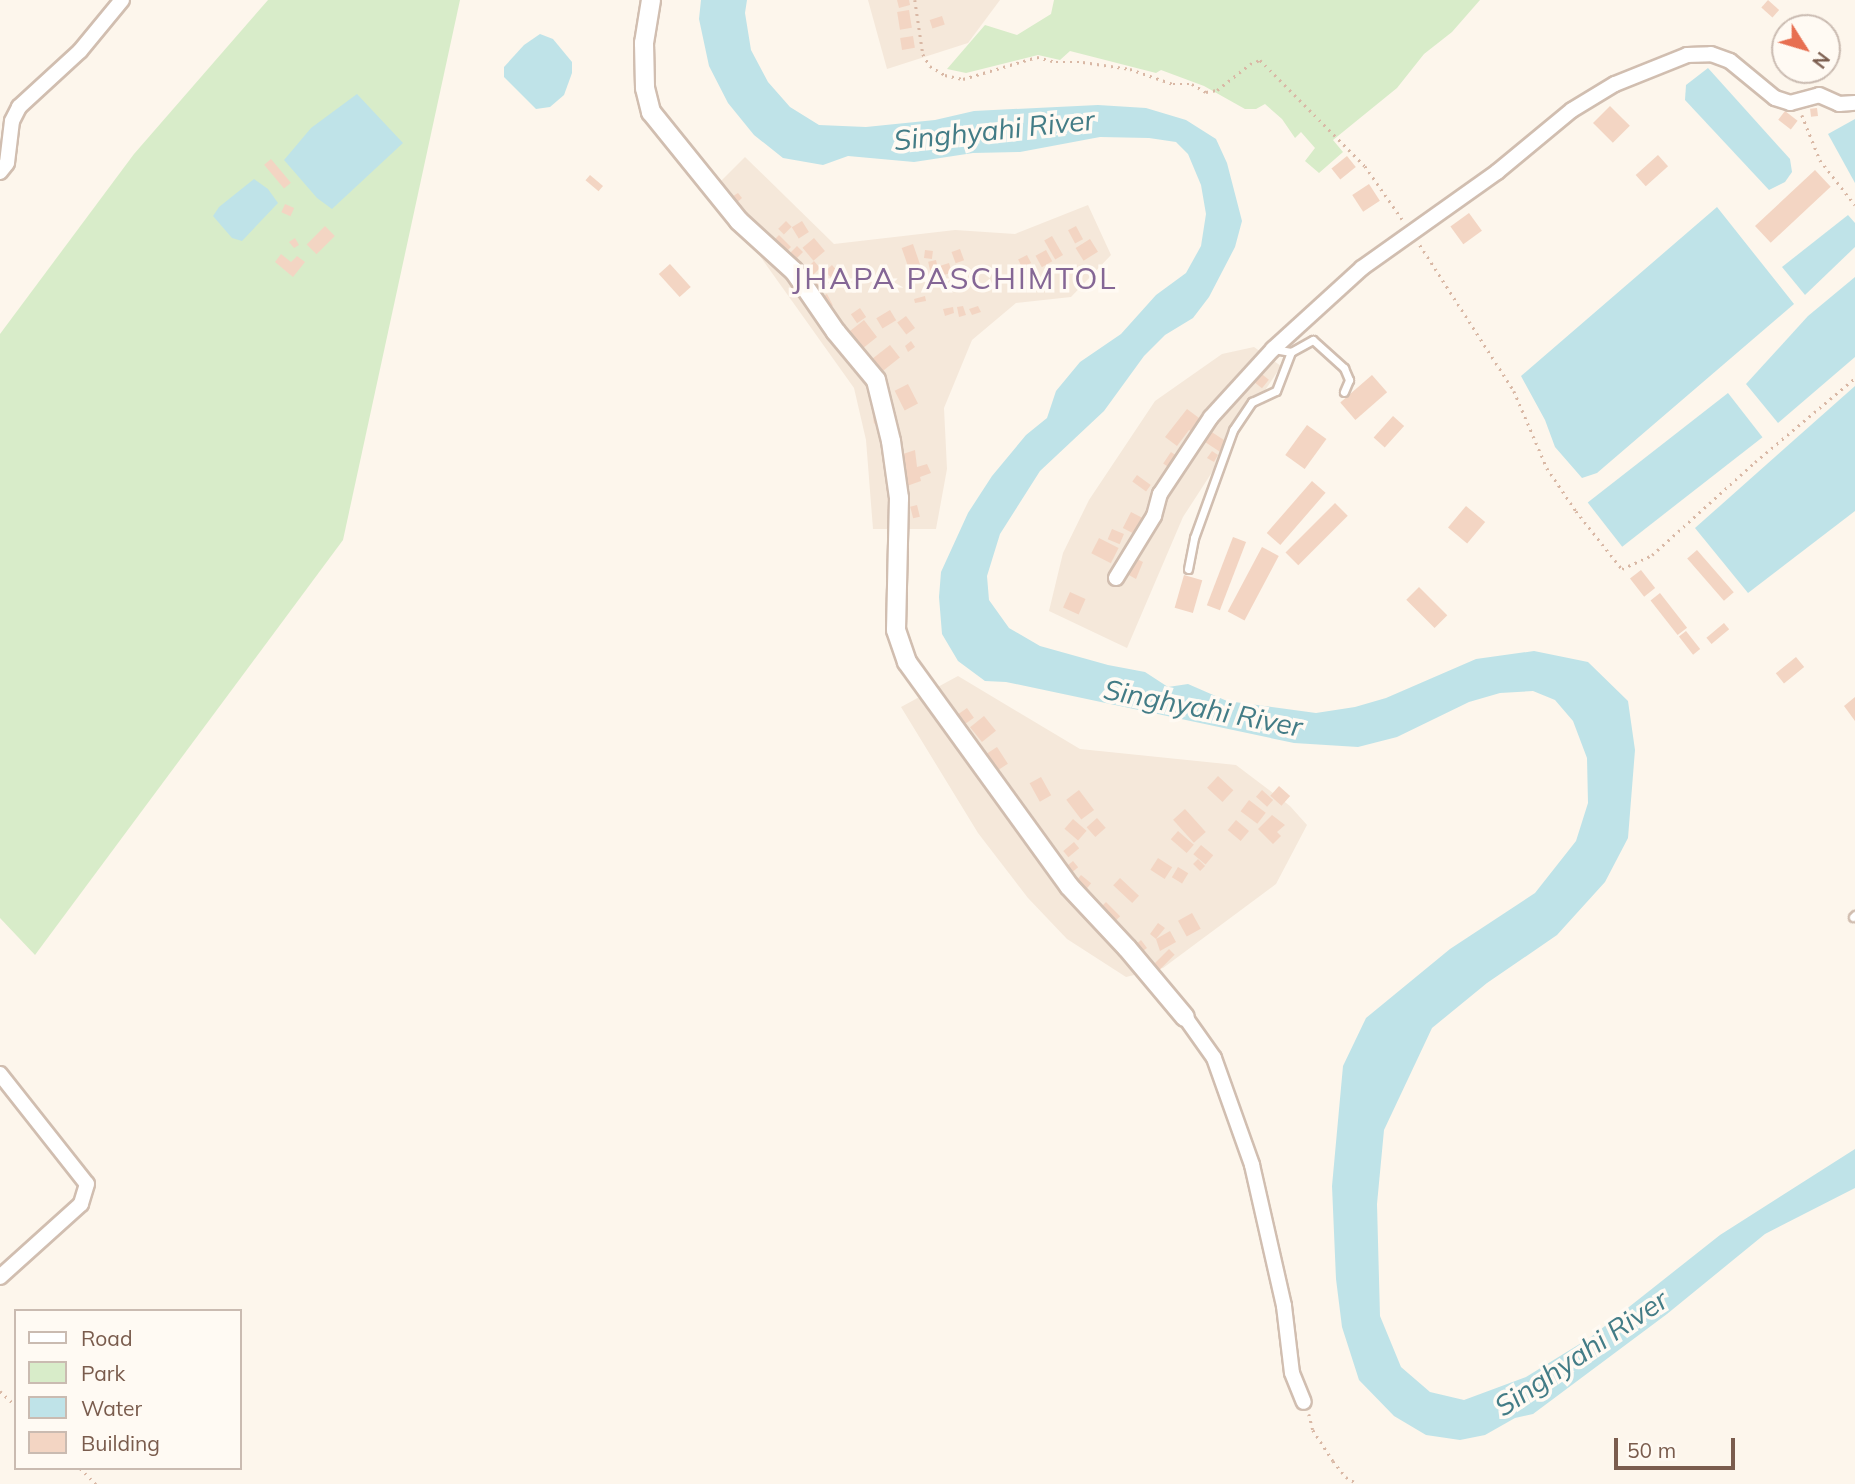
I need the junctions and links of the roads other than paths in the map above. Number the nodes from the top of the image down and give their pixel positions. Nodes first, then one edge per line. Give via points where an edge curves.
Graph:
1 (122, 0) edge
2 (651, 0) edge
3 (1855, 103) edge
4 (0, 172) edge
5 (1273, 349) junction
6 (1291, 352) junction
7 (1345, 392) dead end
8 (1188, 569) dead end
9 (1116, 578) dead end
10 (1185, 1017) joint
11 (0, 1074) edge
12 (0, 1277) edge
13 (1304, 1402) road end

1 - 4 street via 80,51 19,107 12,121 7,163
2 - 10 street via 644,43 645,88 651,112 739,221 794,271 876,380 899,498 896,630 907,662 1069,886
3 - 5 street via 1839,104 1819,95 1790,103 1775,98 1730,61 1711,54 1687,55 1615,84 1572,110 1497,172 1363,268
5 - 6 lane
5 - 9 street via 1211,417 1160,494 1154,516
6 - 7 lane via 1313,340 1344,368 1349,380
6 - 8 lane via 1276,391 1252,402 1233,430 1194,538
10 - 13 street via 1214,1058 1252,1164 1284,1306 1292,1373
11 - 12 street via 87,1184 81,1205

